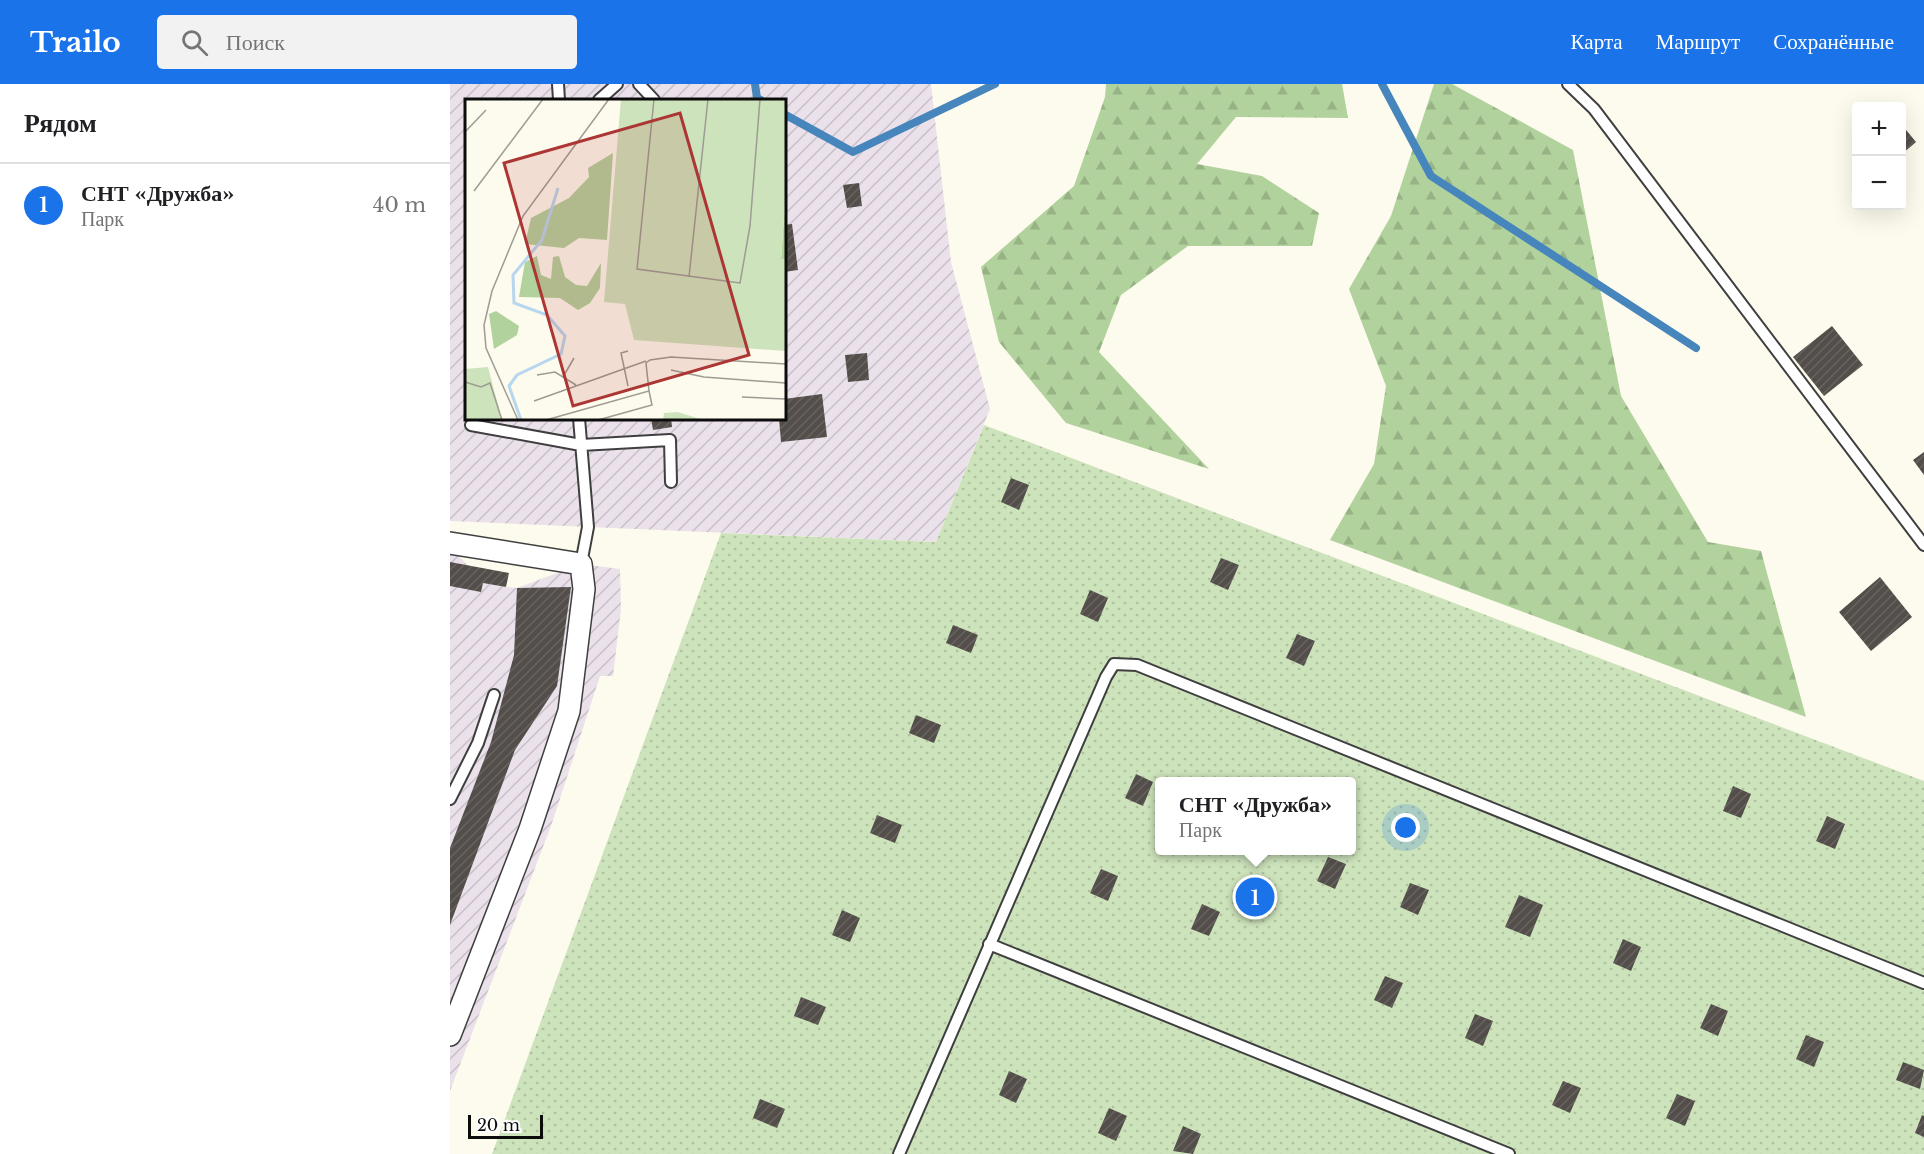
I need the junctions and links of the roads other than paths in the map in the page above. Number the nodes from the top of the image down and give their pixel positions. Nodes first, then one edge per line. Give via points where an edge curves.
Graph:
1 (558, 84) edge
2 (617, 84) edge
3 (639, 84) edge
4 (1568, 84) edge
5 (559, 99) edge
6 (600, 99) edge
7 (653, 99) edge
8 (579, 420) edge
9 (471, 425) dead end
10 (581, 445) junction
11 (671, 482) dead end
12 (450, 543) edge
13 (1924, 545) edge
14 (581, 564) junction
15 (494, 694) dead end
16 (450, 799) edge
17 (989, 944) junction
18 (1924, 983) edge
19 (450, 1035) edge
20 (899, 1154) edge
21 (1509, 1154) edge

1 - 5 lane
2 - 6 lane
3 - 7 lane
4 - 13 lane via 1594,109
8 - 10 lane
9 - 10 lane
10 - 11 lane via 670,440
10 - 14 lane via 588,527
12 - 14 street
14 - 19 street via 584,589 569,711 530,829
15 - 16 lane via 478,743
17 - 18 lane via 1106,677 1114,664 1124,663
17 - 20 lane
17 - 21 lane

